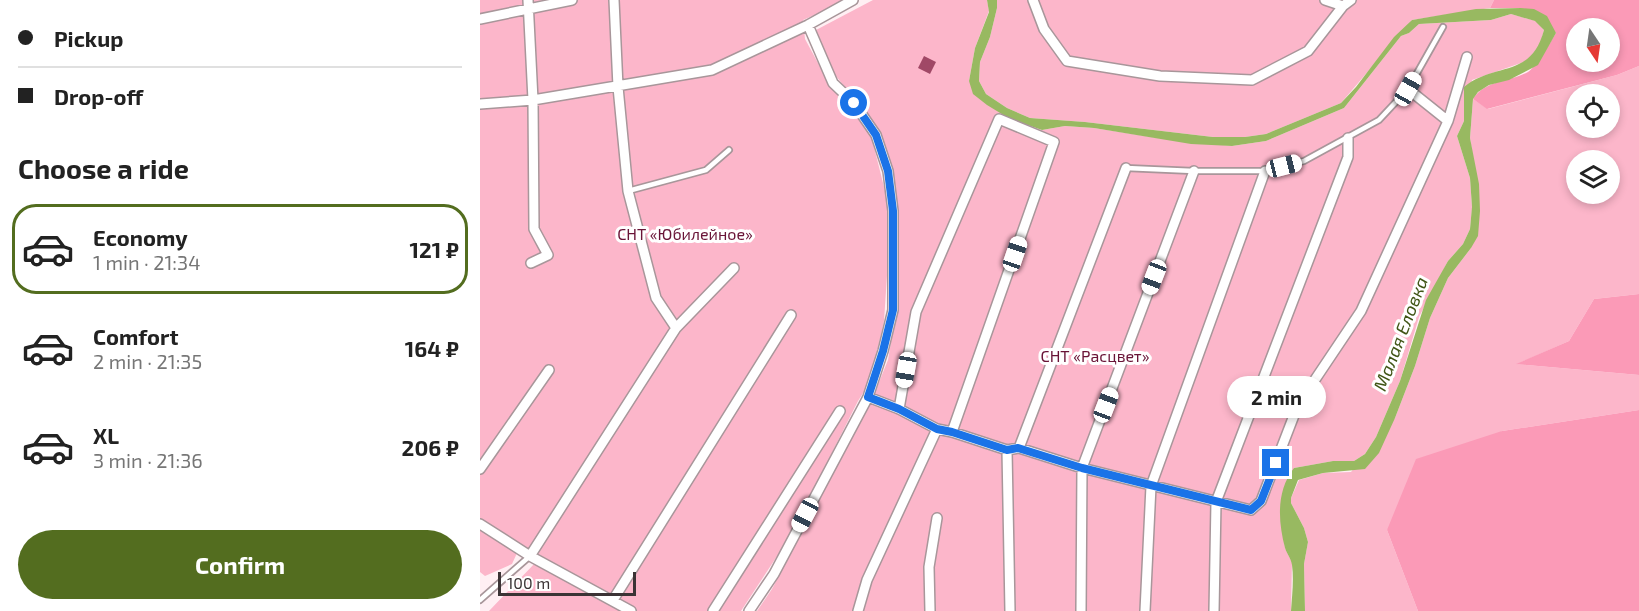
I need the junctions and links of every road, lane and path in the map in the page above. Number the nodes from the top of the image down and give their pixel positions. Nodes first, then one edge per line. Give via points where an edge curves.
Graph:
1 (528, 0) edge
2 (572, 0) edge
3 (614, 0) edge
4 (853, 0) edge
5 (1033, 0) edge
6 (1325, 0) edge
7 (1347, 3) edge
8 (528, 10) junction
9 (480, 19) edge
10 (808, 25) junction
11 (1443, 27) dead end
12 (1467, 57) dead end
13 (618, 87) junction
14 (1408, 89) junction
15 (532, 100) junction
16 (480, 104) edge
17 (1448, 121) junction
18 (1348, 138) junction
19 (729, 150) dead end
20 (1126, 168) joint
21 (1194, 171) junction
22 (1265, 171) junction
23 (628, 191) junction
24 (531, 263) dead end
25 (734, 268) dead end
26 (791, 315) dead end
27 (676, 328) junction
28 (549, 370) dead end
29 (868, 397) junction
30 (899, 409) junction
31 (840, 411) dead end
32 (937, 429) junction
33 (952, 432) junction
34 (1018, 448) junction
35 (1007, 450) junction
36 (1082, 468) junction
37 (480, 469) edge
38 (1151, 486) junction
39 (1216, 502) junction
40 (937, 518) dead end
41 (480, 524) edge
42 (530, 556) junction
43 (480, 600) edge
44 (613, 600) junction
45 (631, 611) edge
46 (713, 611) edge
47 (749, 611) edge
48 (858, 611) edge
49 (930, 611) edge
50 (1010, 611) edge
51 (1081, 611) edge
52 (1145, 611) edge
53 (1214, 611) edge

1 - 8 street
2 - 8 street
3 - 13 street
4 - 10 street
5 - 7 street via 1044,29 1067,61 1160,76 1252,80 1308,51
6 - 7 street
8 - 9 street
8 - 15 street
10 - 13 street via 712,70
10 - 29 street via 833,83 854,103 876,135 888,171 893,211 893,310
11 - 14 lane
12 - 17 street
13 - 15 street
13 - 23 street
14 - 17 street
14 - 18 lane via 1379,120
15 - 16 street
15 - 24 street via 534,229 548,255
17 - 39 street via 1361,311 1298,405 1261,501 1251,510
18 - 22 lane via 1304,161
18 - 39 street via 1348,157
19 - 23 lane via 706,170
20 - 21 lane
20 - 34 street
21 - 22 lane
21 - 36 street
22 - 38 street
23 - 27 street via 656,297
25 - 27 street
26 - 44 street
27 - 42 street
28 - 37 street
29 - 30 street
29 - 47 street via 774,574
30 - 32 street
30 - 33 street via 916,312 999,119 1054,142
31 - 46 street
32 - 33 street
32 - 48 street via 867,580
33 - 35 street
34 - 35 street
34 - 36 street
35 - 50 street
36 - 38 street
36 - 51 street
38 - 39 street
38 - 52 street
39 - 53 street
40 - 49 street via 929,567
41 - 42 street
42 - 43 lane
42 - 44 street
44 - 45 street

